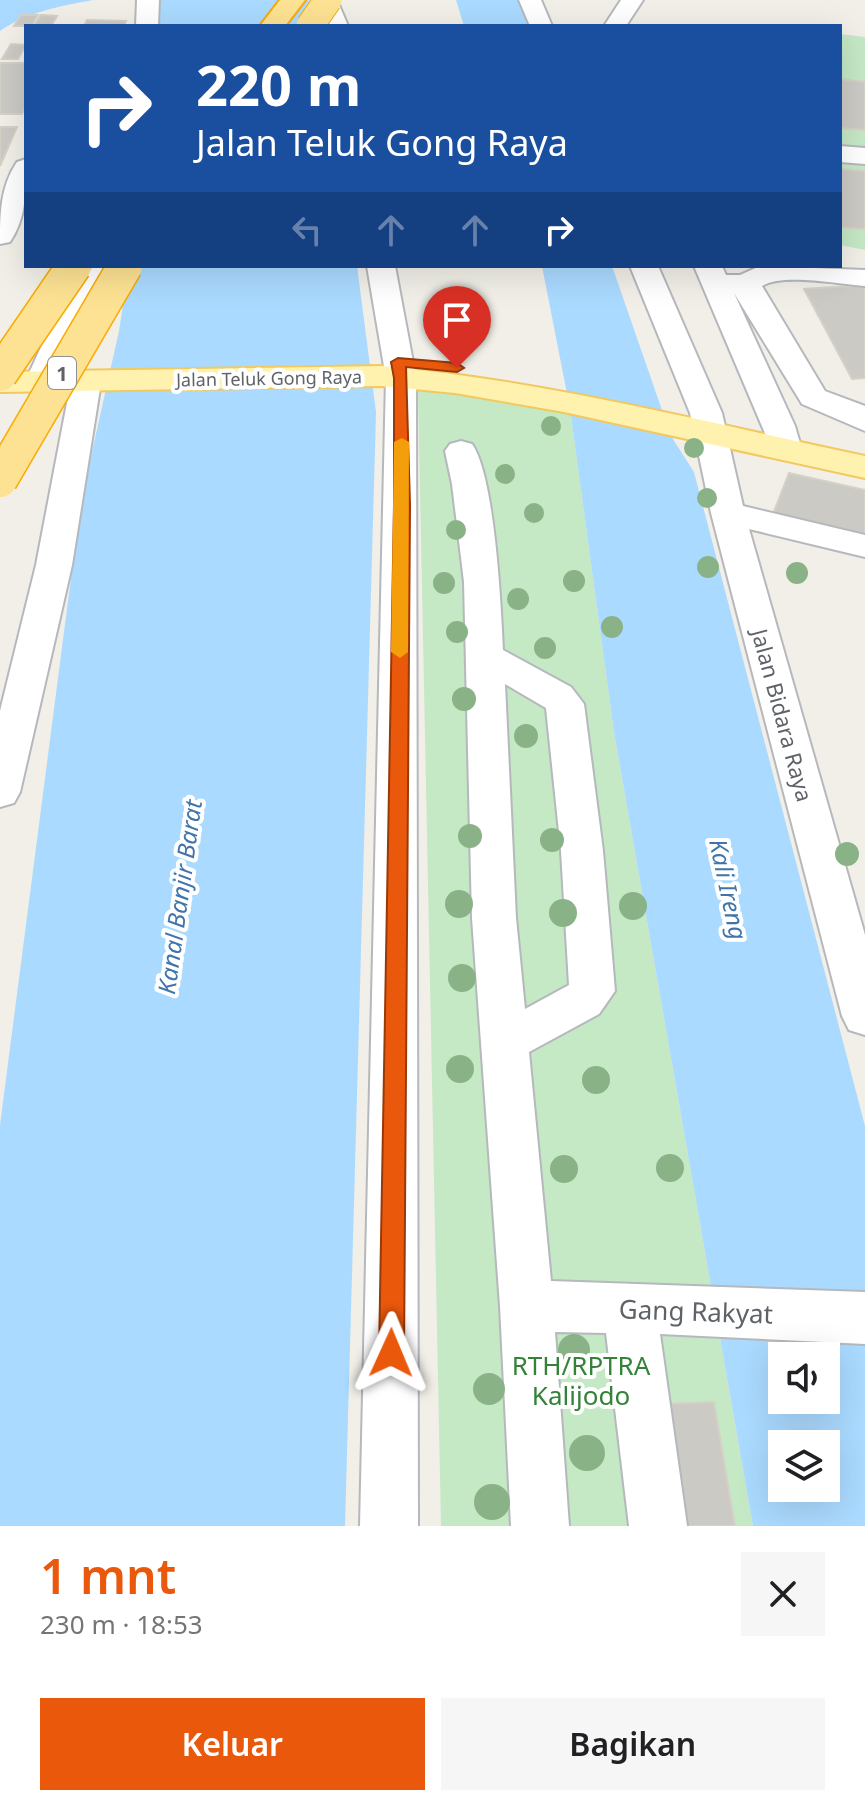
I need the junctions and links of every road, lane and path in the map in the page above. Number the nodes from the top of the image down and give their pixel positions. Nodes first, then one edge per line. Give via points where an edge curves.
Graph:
1 (148, 0) edge
2 (293, 0) edge
3 (327, 0) edge
4 (530, 0) edge
5 (632, 0) edge
6 (147, 24) edge
7 (274, 24) edge
8 (311, 24) edge
9 (336, 24) edge
10 (540, 24) edge
11 (616, 24) edge
12 (842, 154) edge
13 (865, 156) edge
14 (24, 172) edge
15 (0, 236) edge
16 (73, 268) edge
17 (82, 268) edge
18 (106, 268) edge
19 (124, 268) edge
20 (381, 268) edge
21 (645, 268) edge
22 (699, 276) edge
23 (865, 278) edge
24 (746, 284) junction
25 (389, 369) junction
26 (18, 374) edge
27 (98, 377) junction
28 (865, 389) edge
29 (865, 409) edge
30 (865, 421) edge
31 (727, 427) junction
32 (865, 446) edge
33 (461, 451) dead end
34 (865, 467) edge
35 (0, 480) edge
36 (728, 513) junction
37 (865, 546) edge
38 (483, 655) junction
39 (0, 792) edge
40 (865, 1016) edge
41 (504, 1042) junction
42 (527, 1306) junction
43 (630, 1308) junction
44 (865, 1318) edge
45 (389, 1526) edge
46 (540, 1526) edge
47 (658, 1526) edge

1 - 6 street
2 - 7 highway
3 - 8 highway, bridge
3 - 9 street
4 - 10 street
5 - 11 street
12 - 13 street
14 - 15 street
16 - 26 highway, 1, bridge
17 - 26 street
18 - 26 street via 61,336
19 - 35 highway, 1, bridge
20 - 25 street
21 - 31 street
22 - 24 street
22 - 31 street
23 - 24 street via 788,272 762,274
24 - 30 street via 813,397
25 - 27 main road, Jalan Teluk Gong Raya
25 - 31 main road, Jalan Teluk Gong Raya
25 - 45 street
26 - 27 main road, Jalan Teluk Gong Raya
27 - 39 street
28 - 29 street via 860,392
31 - 32 main road, Jalan Teluk Gong Raya
31 - 34 main road, Jalan Teluk Gong Raya
31 - 36 street, Jalan Bidara Raya
33 - 38 street via 482,582
36 - 37 street
36 - 40 street, Jalan Bidara Raya
38 - 41 street
38 - 41 street via 565,704 592,991 583,1001
41 - 42 street
42 - 43 street, Gang Rakyat
42 - 46 street
43 - 44 street, Gang Rakyat
43 - 47 street

